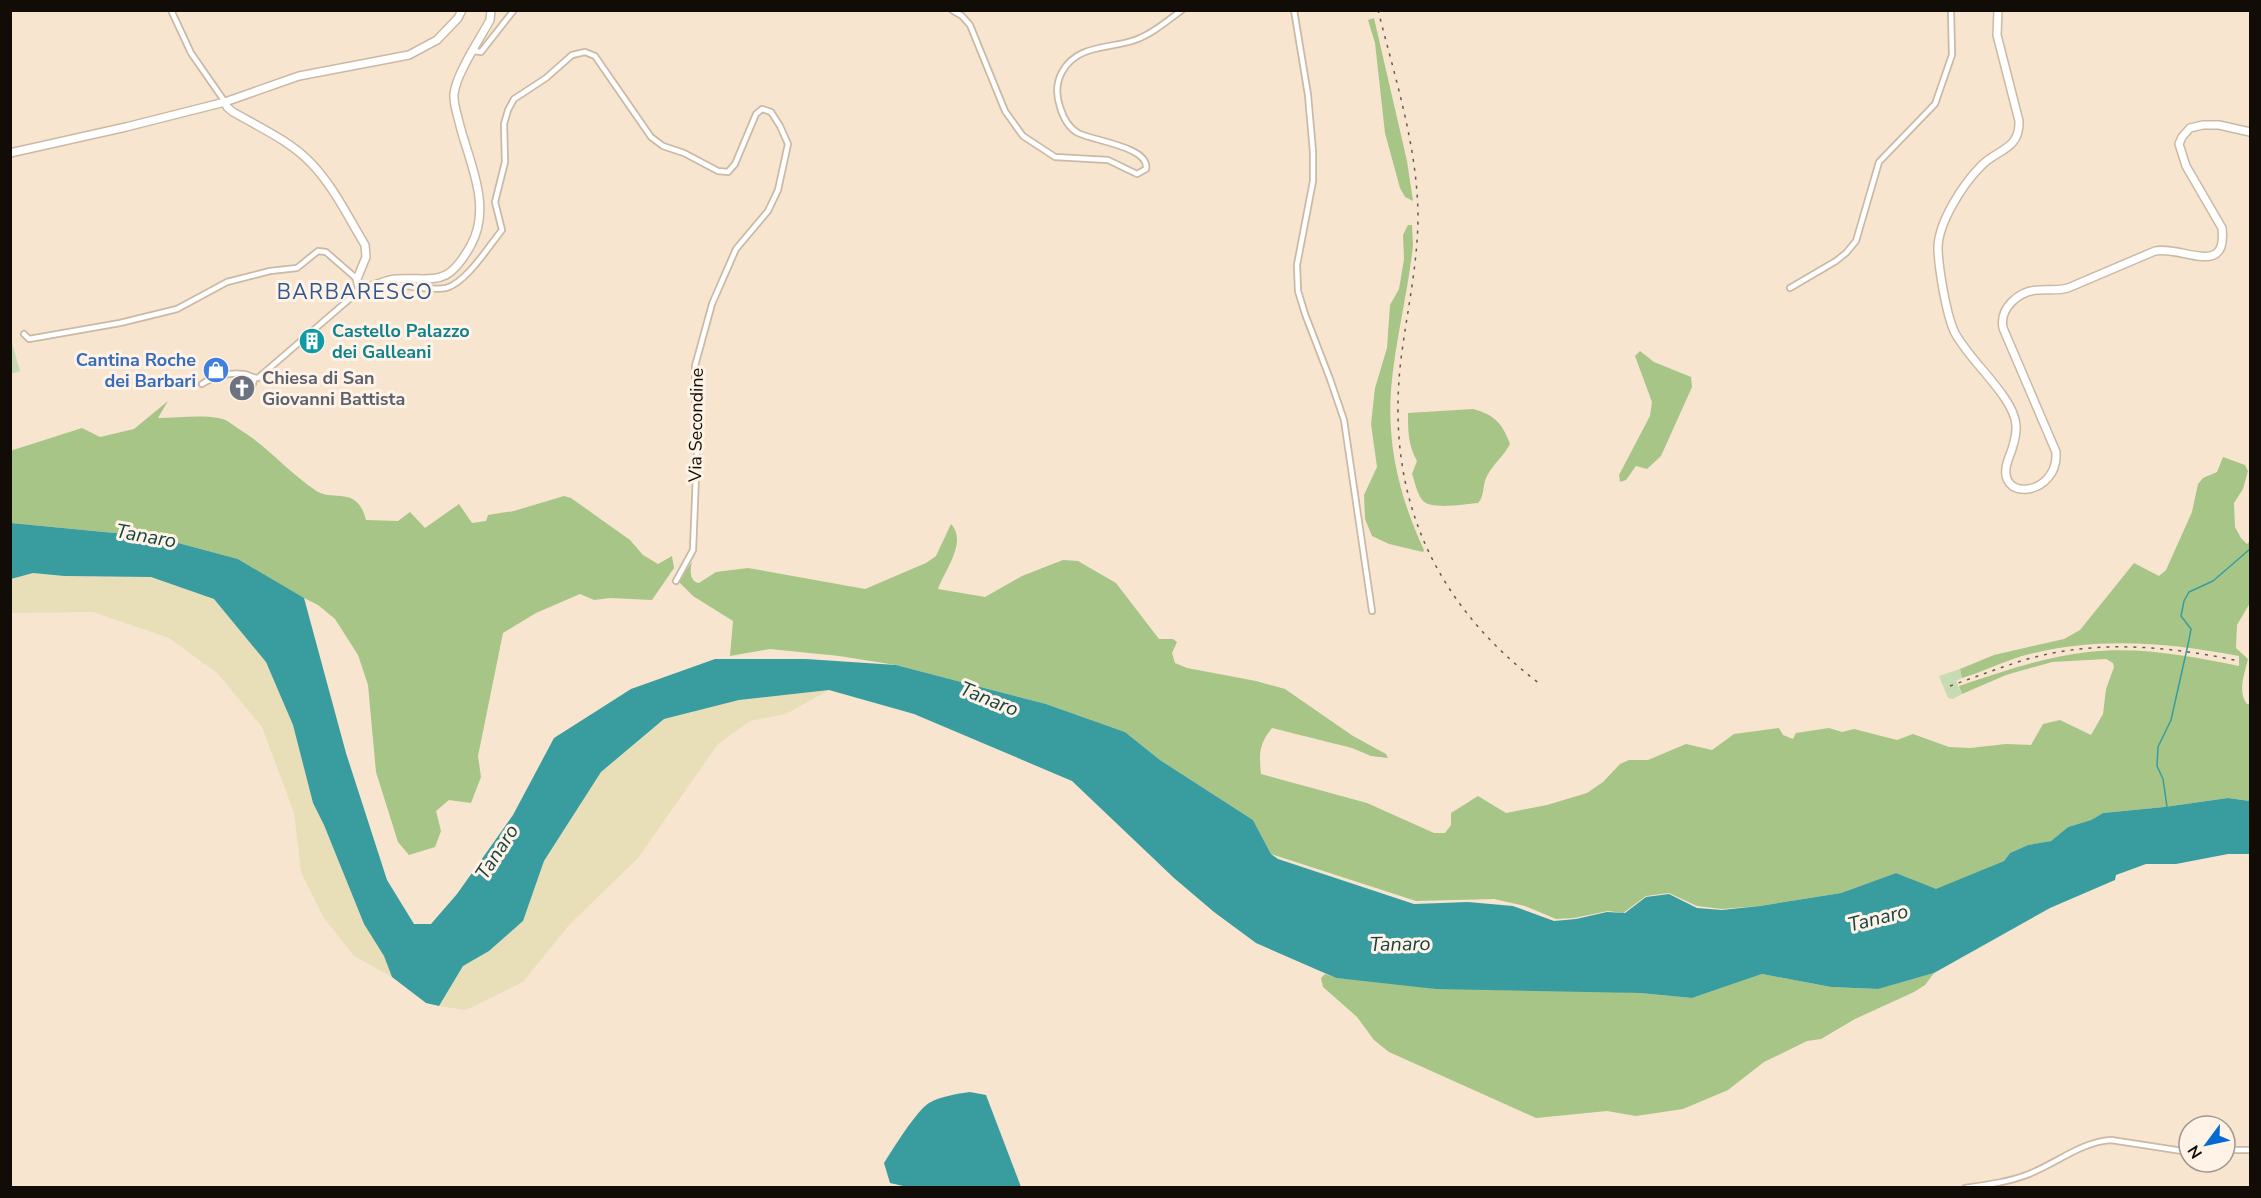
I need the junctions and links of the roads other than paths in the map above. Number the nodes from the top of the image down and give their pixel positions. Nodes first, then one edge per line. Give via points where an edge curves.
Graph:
1 (171, 10) edge
2 (462, 10) edge
3 (492, 10) edge
4 (514, 10) edge
5 (952, 10) edge
6 (1182, 10) edge
7 (1294, 10) edge
8 (1951, 10) edge
9 (1998, 10) edge
10 (473, 51) junction
11 (225, 102) junction
12 (2250, 132) edge
13 (10, 153) edge
14 (357, 279) junction
15 (379, 282) junction
16 (359, 288) junction
17 (1790, 288) dead end
18 (24, 334) dead end
19 (254, 379) junction
20 (202, 384) dead end
21 (245, 397) dead end
22 (676, 581) dead end
23 (1372, 611) dead end
24 (2177, 1150) edge
25 (1965, 1188) edge

1 - 11 street via 191,52
2 - 11 main road via 437,40 409,55 299,76
3 - 10 main road
4 - 10 street via 481,52
5 - 6 street via 970,25 1005,111 1023,136 1055,157 1108,160 1137,174 1146,169 1143,156 1070,126 1058,100 1058,81 1078,55 1135,41
7 - 23 street via 1313,152 1313,181 1297,265 1298,291 1344,420
8 - 17 street via 1952,55 1935,104 1879,162 1856,241 1836,261
9 - 12 main road via 1997,35 2019,131 2014,142 1983,164 1968,181 1946,220 1938,249 1954,332 2016,420 2006,469 2009,481 2017,489 2036,487 2050,475 2057,460 2003,328 2005,310 2026,293 2068,288 2154,251 2168,249 2205,258 2213,255 2220,249 2222,228 2186,166 2179,144 2190,128 2203,124
10 - 15 main road via 454,95 475,176 480,225 460,265 449,274 438,279
11 - 13 main road
11 - 14 main road via 233,112 286,143 327,182 365,245 366,256
14 - 16 main road
14 - 18 street via 326,252 318,251 297,268 228,282 177,309 29,339
15 - 16 main road
15 - 22 street, Via Secondine via 446,288 466,275 502,230 495,202 505,162 504,124 508,110 514,99 576,52 595,56 656,142 718,171 728,172 735,164 756,114 762,109 771,112 788,144 778,190 768,211 736,249 712,304 695,366 698,425 693,550
16 - 19 street via 289,353
19 - 20 street via 246,374 219,375
19 - 21 street
24 - 25 street via 2102,1140 2082,1146 2027,1175

